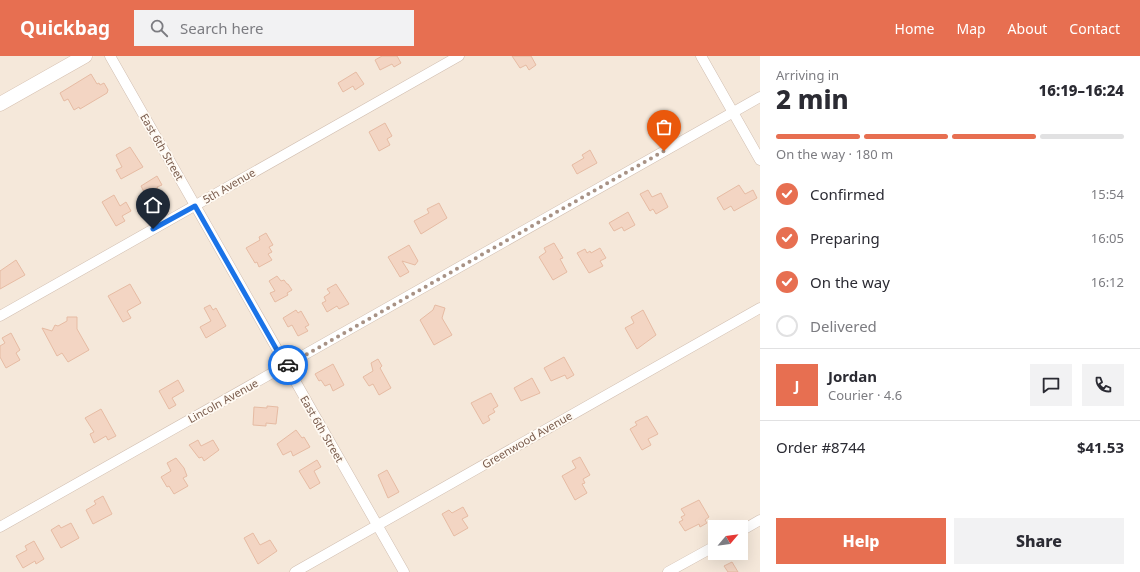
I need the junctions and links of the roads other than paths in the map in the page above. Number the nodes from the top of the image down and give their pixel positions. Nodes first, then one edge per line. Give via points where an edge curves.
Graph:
1 (85, 56) edge
2 (110, 56) edge
3 (459, 56) edge
4 (701, 56) edge
5 (760, 97) edge
6 (0, 104) edge
7 (733, 112) junction
8 (760, 160) edge
9 (195, 206) junction
10 (760, 308) edge
11 (0, 316) edge
12 (286, 366) junction
13 (760, 520) edge
14 (377, 526) junction
15 (0, 527) edge
16 (748, 527) edge
17 (708, 550) edge
18 (295, 572) edge
19 (404, 572) edge
20 (668, 572) edge

1 - 6 street
2 - 9 street, East 6th Street
3 - 9 street, 5th Avenue
4 - 7 street
5 - 7 street, Lincoln Avenue
7 - 8 street
7 - 12 street, Lincoln Avenue
9 - 11 street, 5th Avenue
9 - 12 street, East 6th Street
10 - 14 street, Greenwood Avenue
12 - 14 street, East 6th Street
12 - 15 street, Lincoln Avenue
13 - 16 street
14 - 18 street, Greenwood Avenue
14 - 19 street, East 6th Street
17 - 20 street

